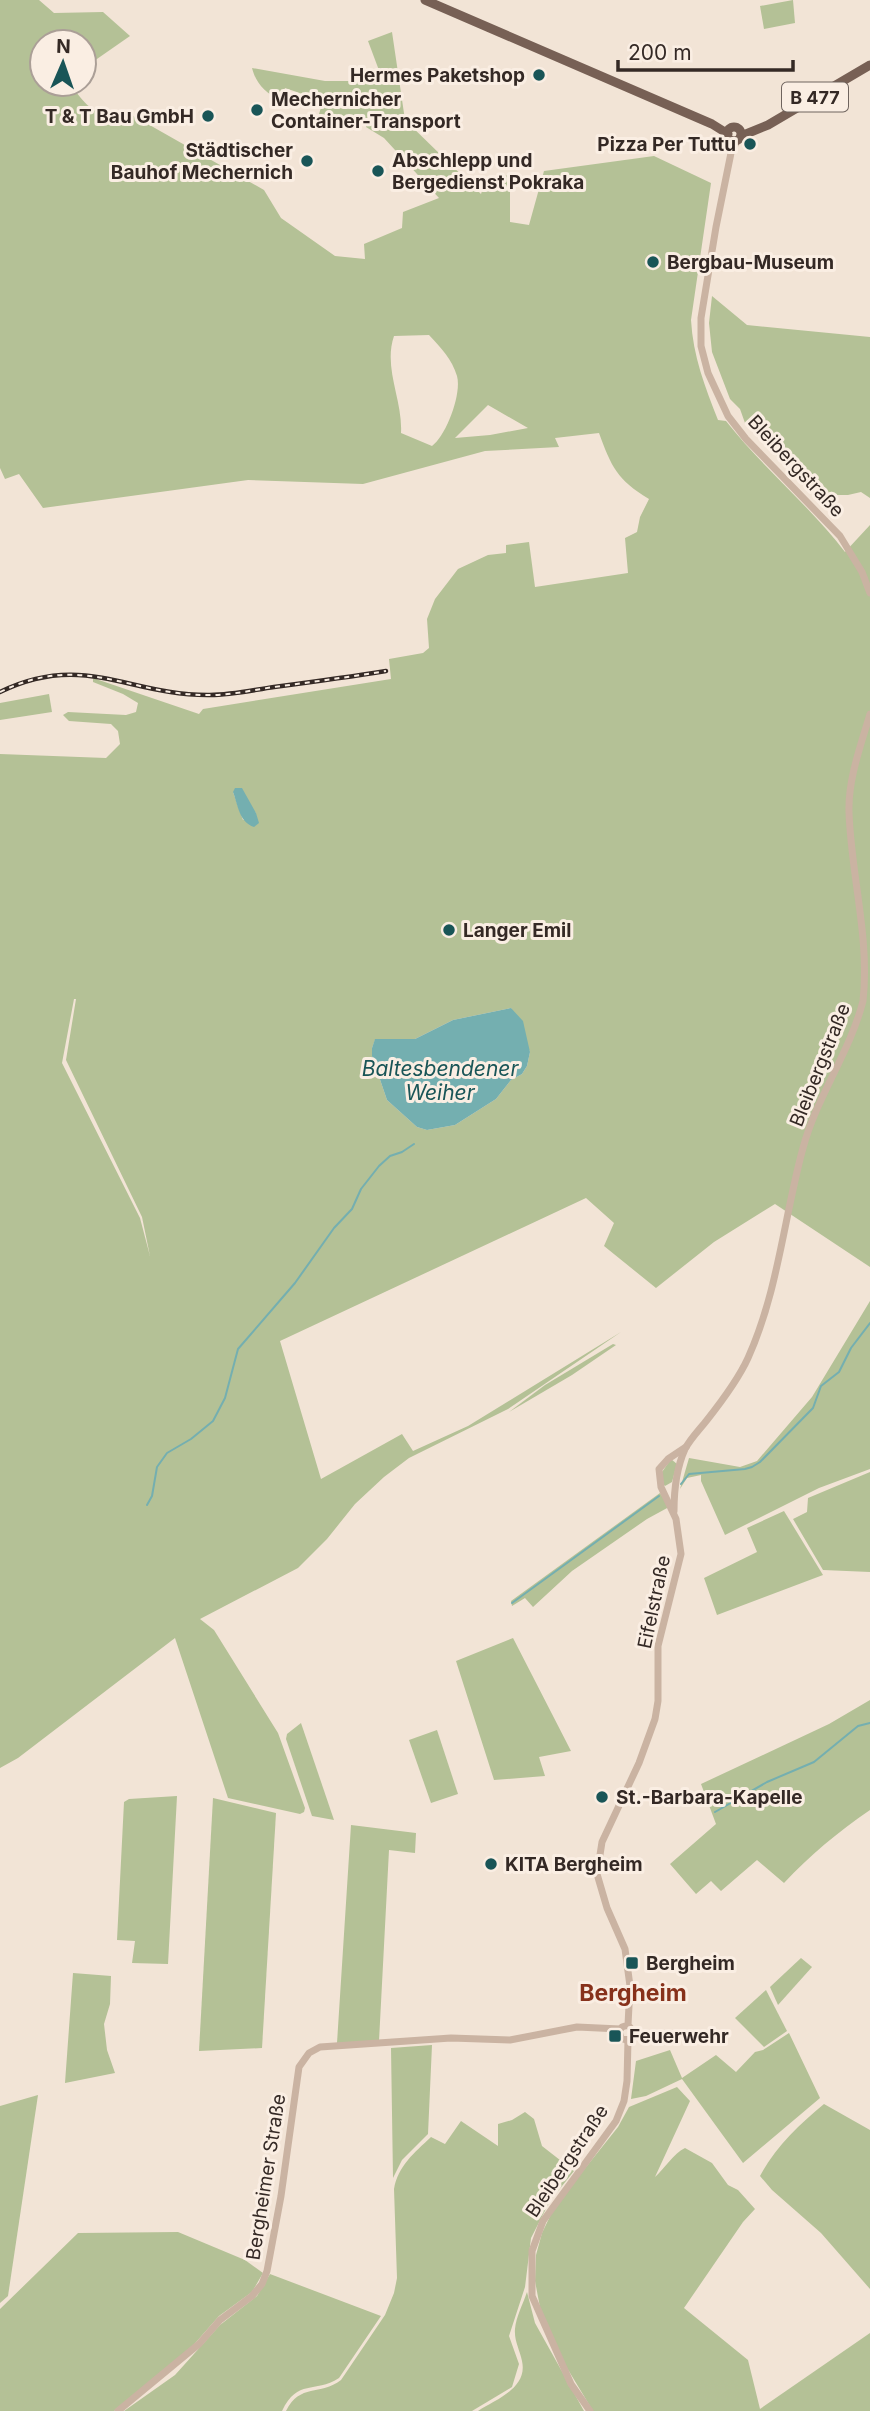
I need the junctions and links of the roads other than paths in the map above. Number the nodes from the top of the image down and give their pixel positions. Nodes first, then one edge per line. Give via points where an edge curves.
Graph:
1 (425, 0) edge
2 (870, 65) edge
3 (734, 134) junction
4 (870, 593) edge
5 (870, 713) edge
6 (686, 1447) junction
7 (674, 1455) junction
8 (679, 1466) junction
9 (661, 1487) junction
10 (674, 1487) junction
11 (674, 1511) junction
12 (629, 2022) junction
13 (620, 2029) junction
14 (628, 2040) junction
15 (118, 2411) edge
16 (590, 2411) edge

1 - 3 main road
2 - 3 main road, B 477 via 761,128
3 - 4 street, Bleibergstraße via 701,318 701,346 708,373 728,416 746,439 840,536
5 - 6 street, Bleibergstraße via 849,809 867,935 863,1000 803,1148 761,1324 747,1360
6 - 7 street, Bleibergstraße
6 - 8 street, Bleibergstraße
7 - 8 street
7 - 9 street via 659,1469
8 - 10 street, Bleibergstraße
9 - 10 street
9 - 11 street
10 - 11 street, Bleibergstraße
11 - 12 street, Eifelstraße via 681,1554 658,1646 658,1701 639,1763 602,1842 598,1861 600,1890 625,1948
12 - 13 street
12 - 14 street, Eifelstraße via 634,2032
13 - 14 street via 621,2038
13 - 15 street, Bergheimer Straße via 578,2027 520,2040 451,2038 320,2047 309,2053 299,2067 281,2196 262,2284
14 - 16 street, Bleibergstraße via 627,2081 616,2121 542,2221 532,2251 532,2297 571,2384

